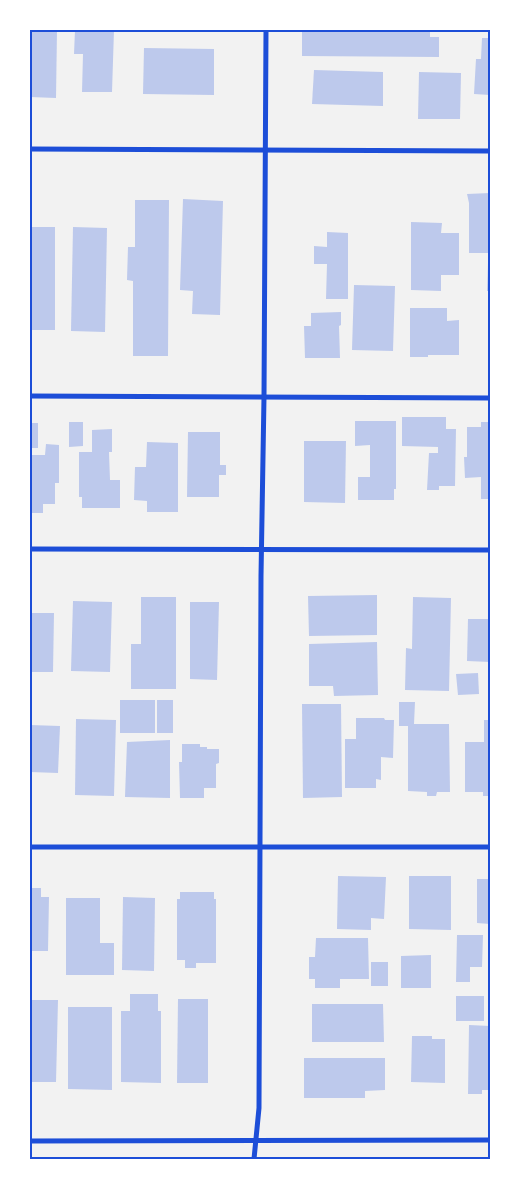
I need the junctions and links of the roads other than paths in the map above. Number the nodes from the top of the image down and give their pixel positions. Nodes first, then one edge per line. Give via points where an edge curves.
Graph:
1 (266, 30) edge
2 (30, 149) edge
3 (266, 150) junction
4 (490, 151) edge
5 (30, 396) edge
6 (264, 397) junction
7 (490, 398) edge
8 (261, 548) junction
9 (30, 549) edge
10 (490, 550) edge
11 (30, 847) edge
12 (261, 847) junction
13 (490, 848) edge
14 (490, 1140) edge
15 (30, 1141) edge
16 (256, 1141) junction
17 (254, 1159) edge

1 - 3 street
2 - 3 street
3 - 4 street
3 - 6 street
5 - 6 street
6 - 7 street
6 - 8 street
8 - 9 street
8 - 10 street
8 - 12 street
11 - 12 street
12 - 13 street
12 - 16 street
14 - 16 street
15 - 16 street
16 - 17 street

